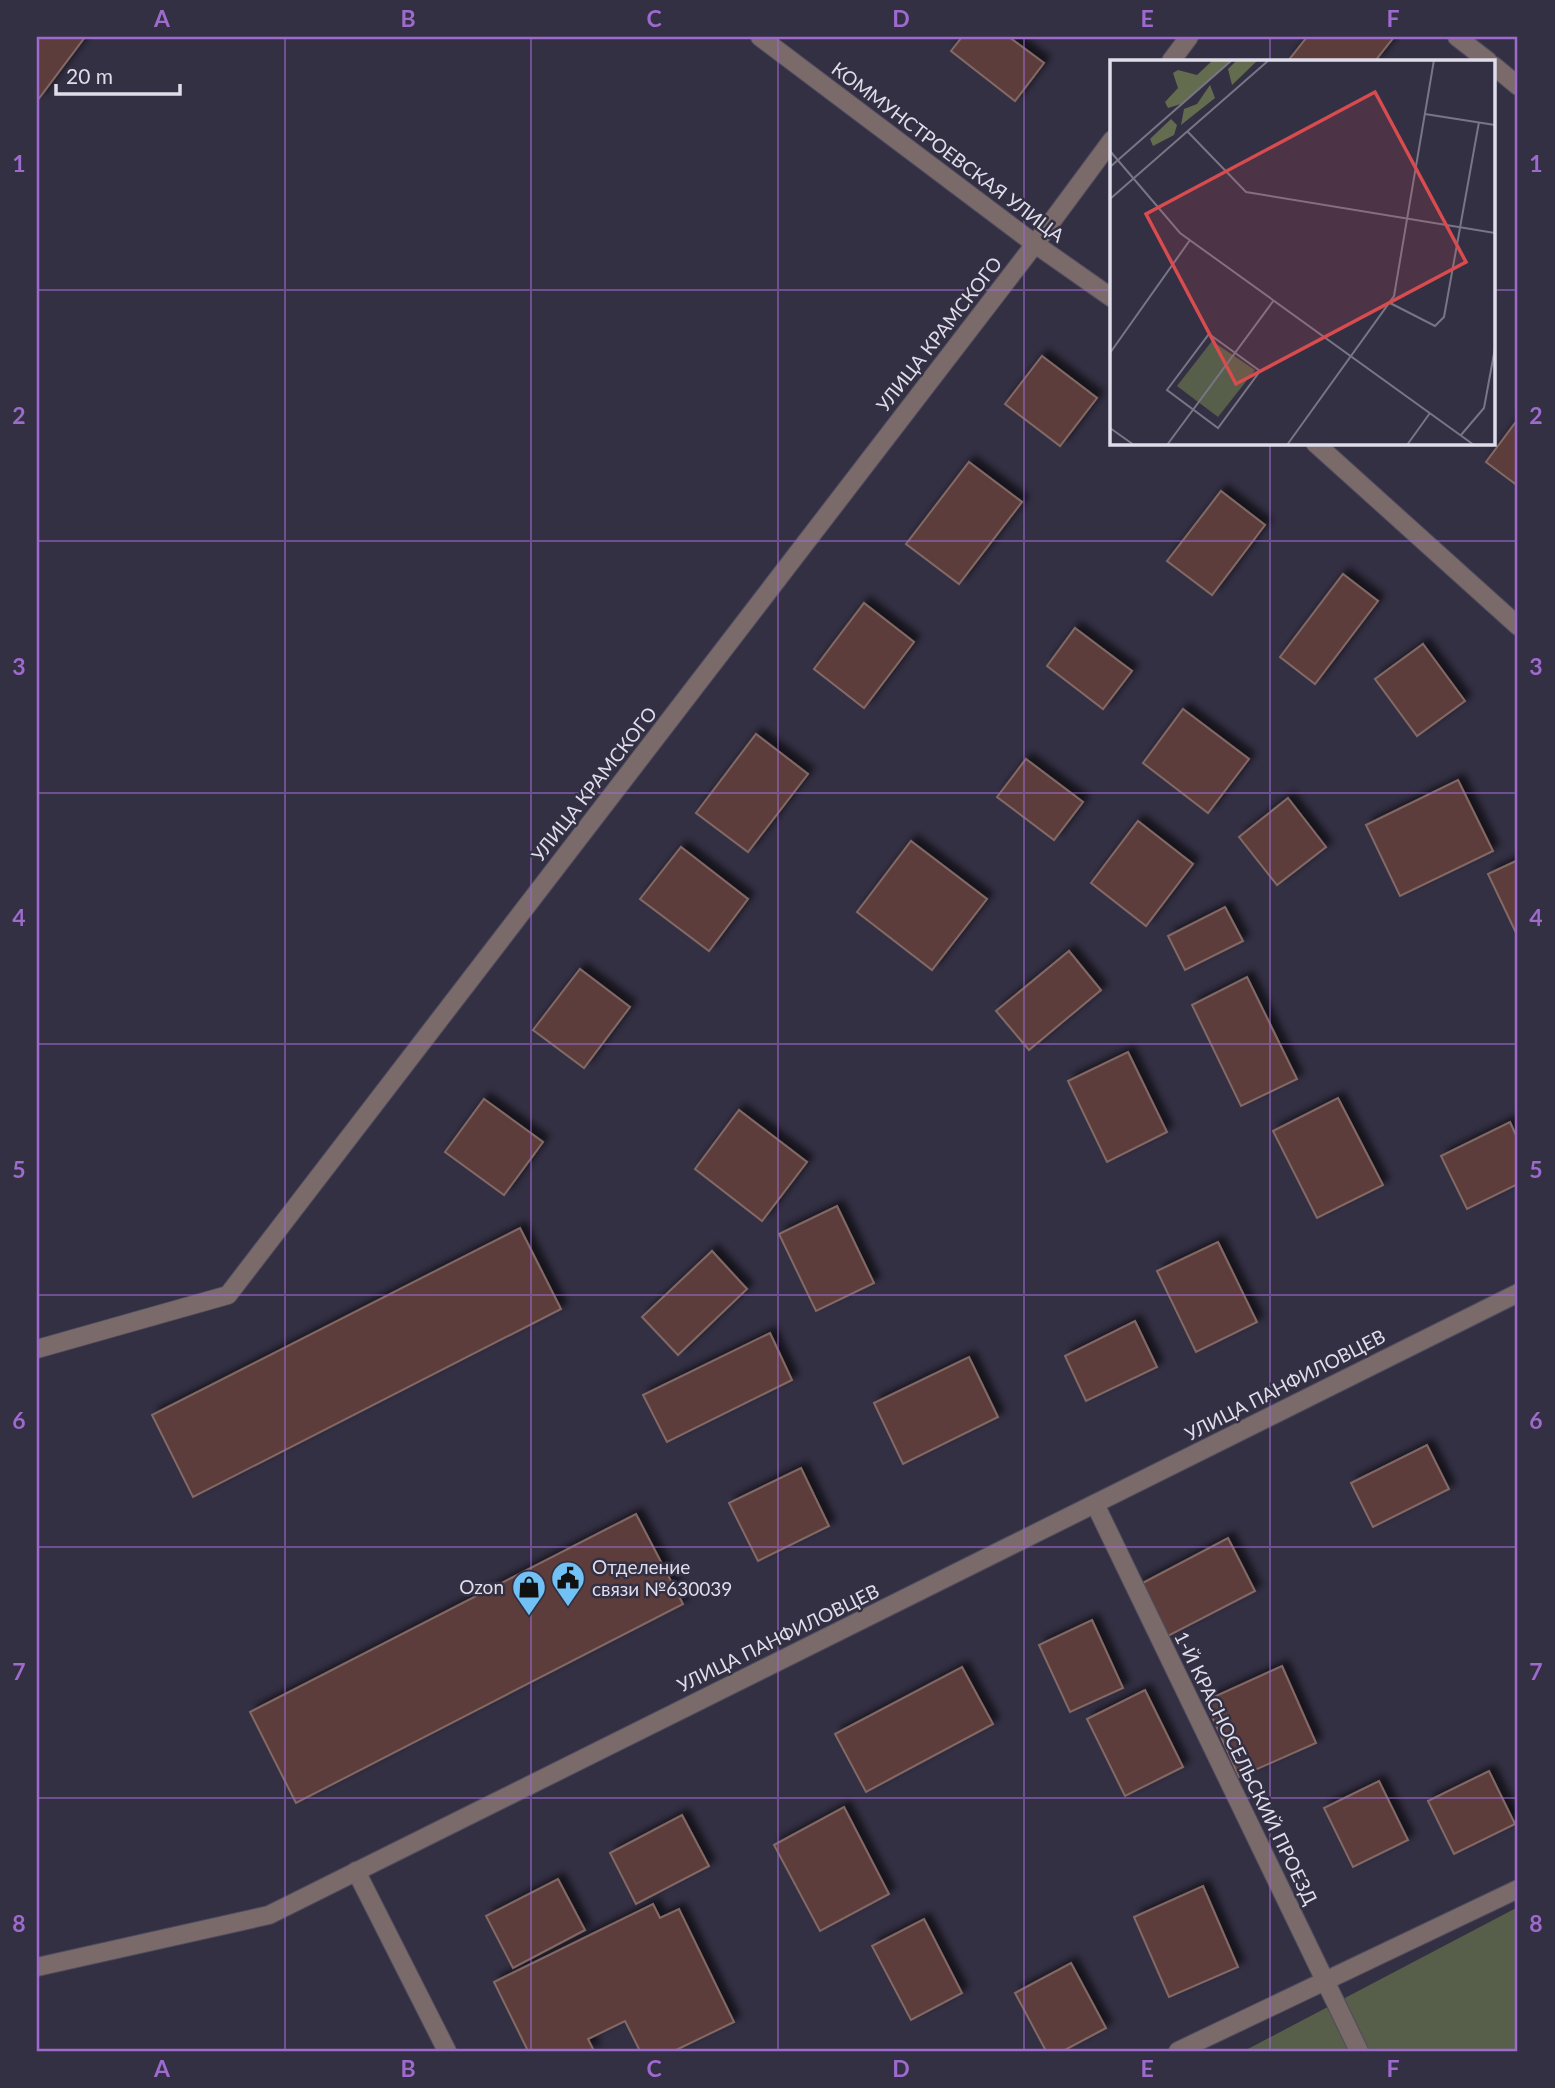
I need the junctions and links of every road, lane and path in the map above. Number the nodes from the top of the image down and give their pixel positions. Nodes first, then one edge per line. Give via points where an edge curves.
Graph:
1 (760, 37) edge
2 (1189, 37) edge
3 (1457, 37) edge
4 (1172, 60) edge
5 (1487, 60) edge
6 (1496, 68) edge
7 (1518, 86) edge
8 (1110, 143) edge
9 (1035, 244) junction
10 (1110, 297) edge
11 (1316, 444) edge
12 (1518, 626) edge
13 (1518, 1293) edge
14 (37, 1349) edge
15 (1095, 1504) junction
16 (356, 1871) junction
17 (1518, 1889) edge
18 (37, 1967) edge
19 (1325, 1981) junction
20 (447, 2051) edge
21 (1178, 2051) edge
22 (1359, 2051) edge

1 - 9 street, КОММУНСТРОЕВСКАЯ УЛИЦА
2 - 4 street
3 - 5 street
6 - 7 street
8 - 9 street, УЛИЦА КРАМСКОГО
9 - 10 street, КОММУНСТРОЕВСКАЯ УЛИЦА
9 - 14 street, УЛИЦА КРАМСКОГО via 228,1295
11 - 12 street
13 - 15 street, УЛИЦА ПАНФИЛОВЦЕВ
15 - 16 street, УЛИЦА ПАНФИЛОВЦЕВ
15 - 19 street, 1-Й КРАСНОСЕЛЬСКИЙ ПРОЕЗД
16 - 18 street, УЛИЦА ПАНФИЛОВЦЕВ via 269,1915
16 - 20 street
17 - 19 street
19 - 21 street
19 - 22 street, 1-Й КРАСНОСЕЛЬСКИЙ ПРОЕЗД

